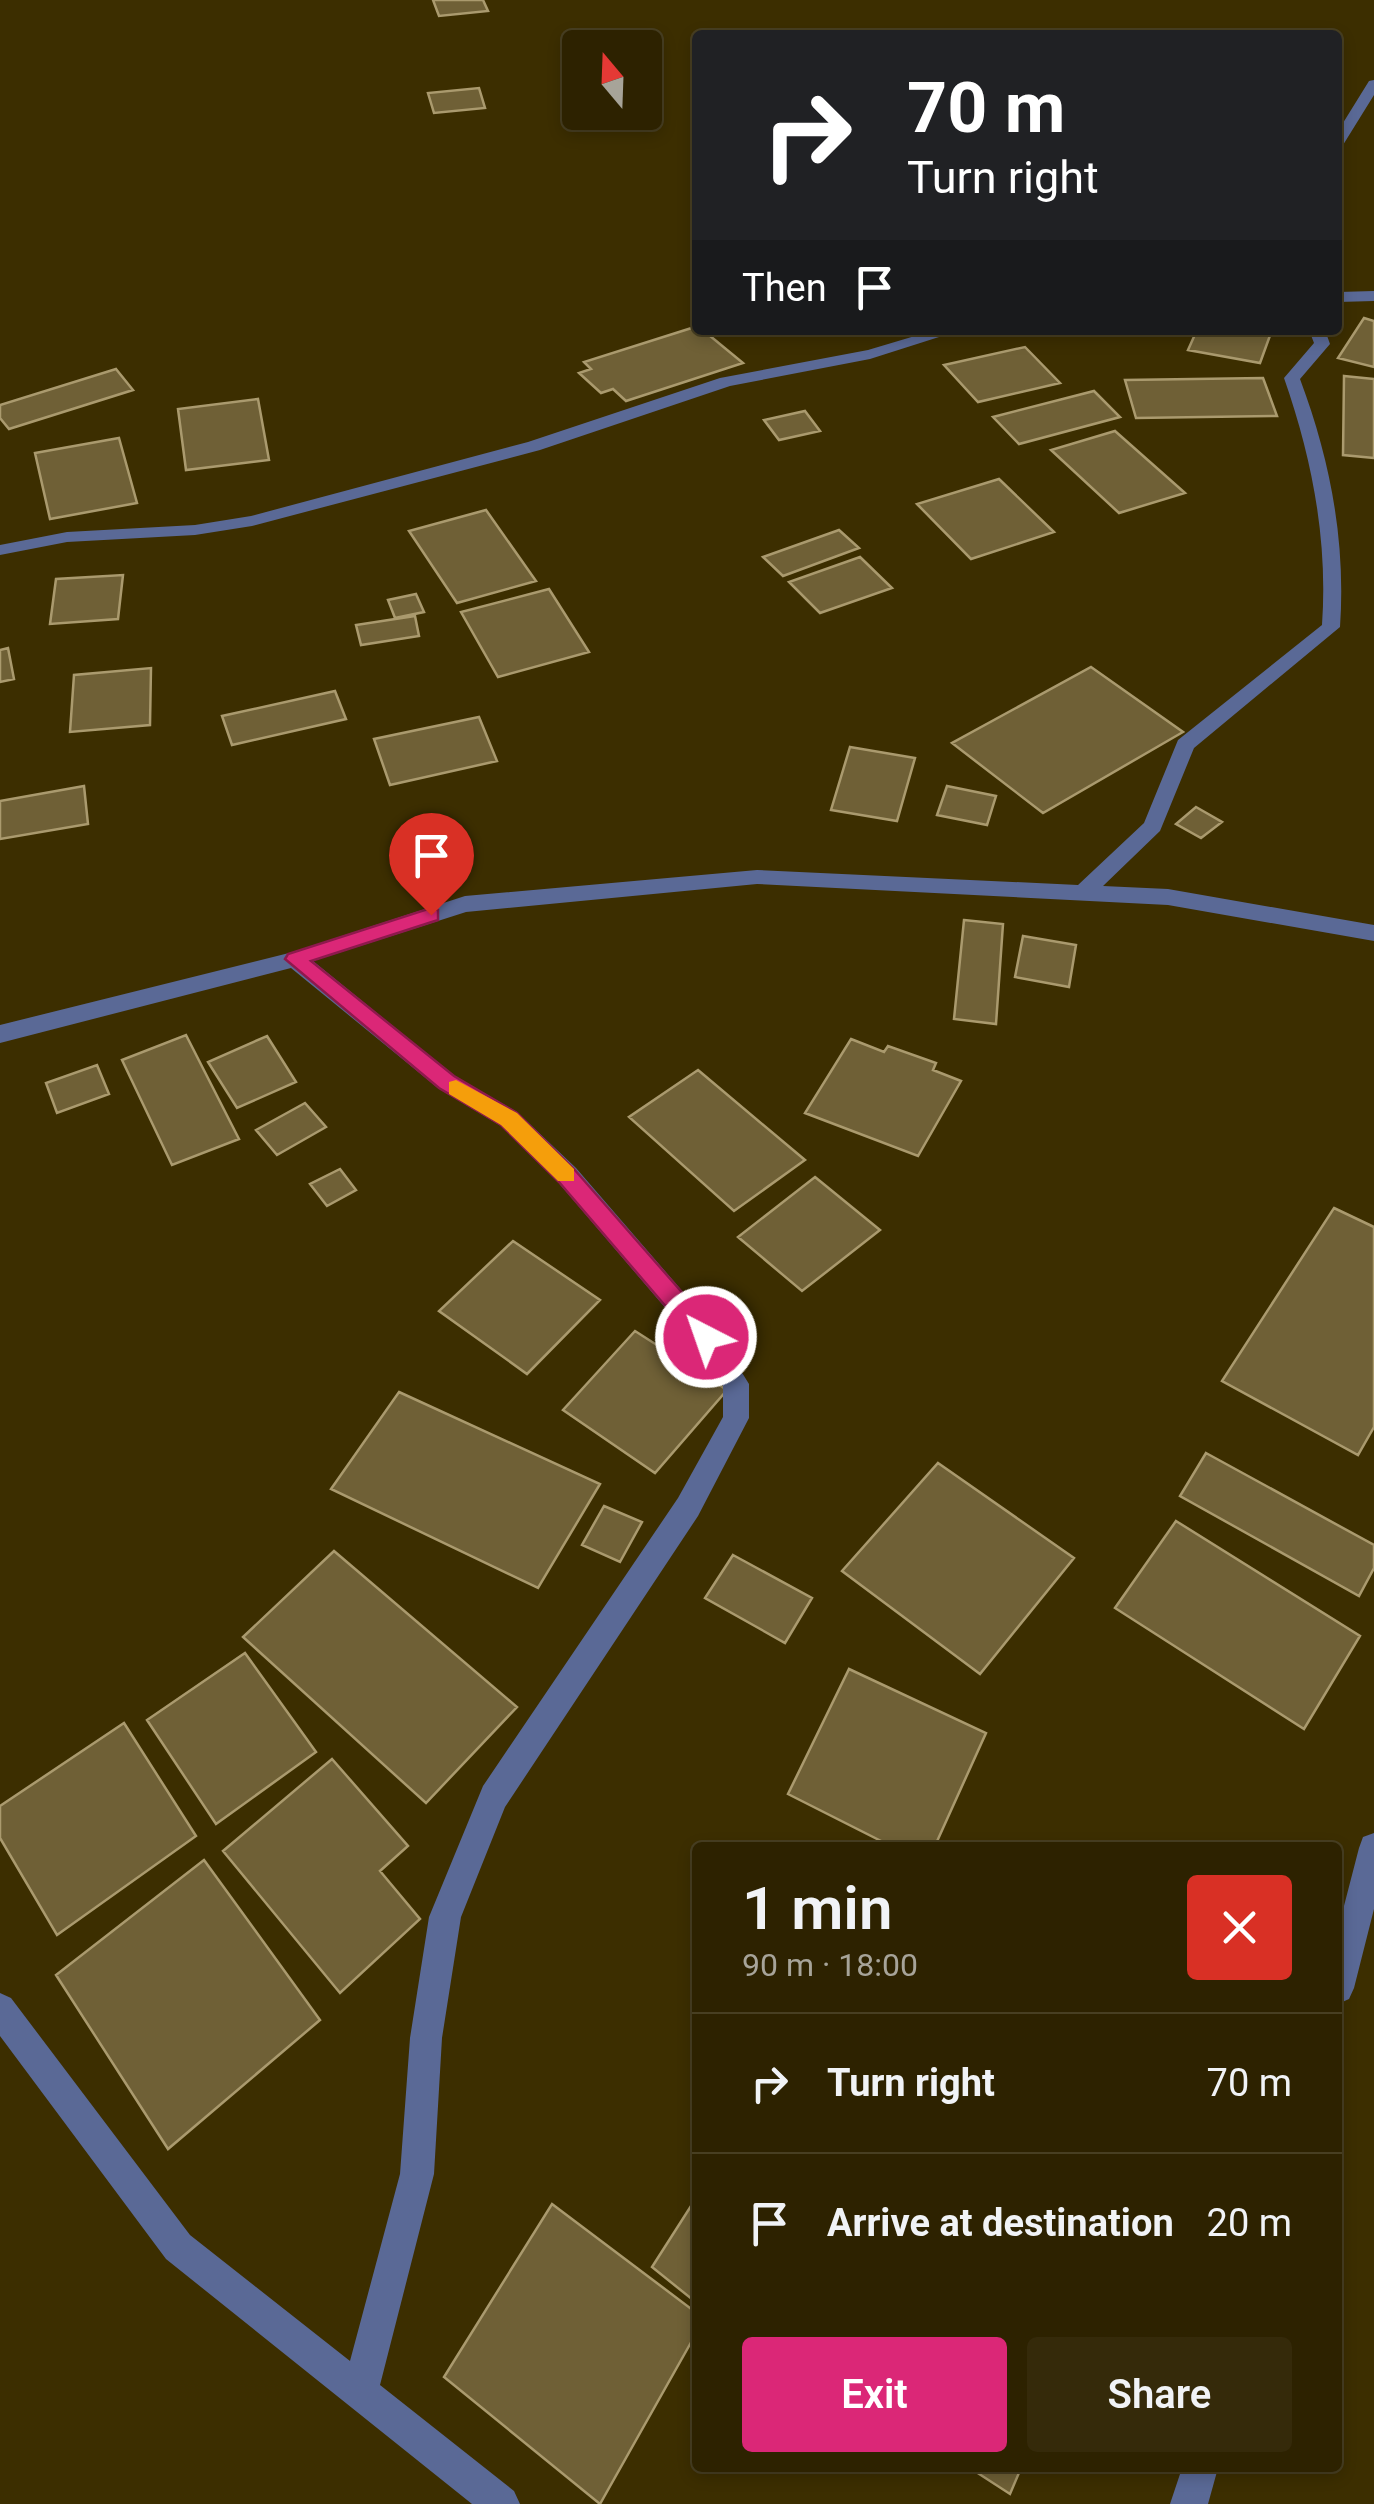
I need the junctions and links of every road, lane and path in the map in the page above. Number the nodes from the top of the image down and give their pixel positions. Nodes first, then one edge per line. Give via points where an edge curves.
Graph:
1 (1374, 84) edge
2 (1342, 136) edge
3 (1374, 296) edge
4 (1342, 298) edge
5 (925, 335) edge
6 (1318, 335) edge
7 (0, 550) edge
8 (1083, 893) junction
9 (1374, 932) edge
10 (295, 959) junction
11 (0, 1034) edge
12 (1374, 1848) edge
13 (1342, 1972) edge
14 (0, 2010) edge
15 (360, 2392) junction
16 (1199, 2472) edge
17 (501, 2504) edge
18 (1189, 2504) edge

1 - 2 street
3 - 4 street
5 - 7 street via 870,354 726,382 534,446 252,521 67,537
6 - 8 street via 1322,344 1292,378 1334,541 1331,626 1186,745 1152,826
8 - 9 street via 1168,897
8 - 10 street via 758,877 465,904
10 - 11 street
10 - 15 street via 446,1082 509,1119 681,1308 736,1384 736,1418 688,1507 494,1797 445,1917 426,2038 417,2174
12 - 13 street
14 - 15 street via 178,2246
15 - 17 street
16 - 18 street

